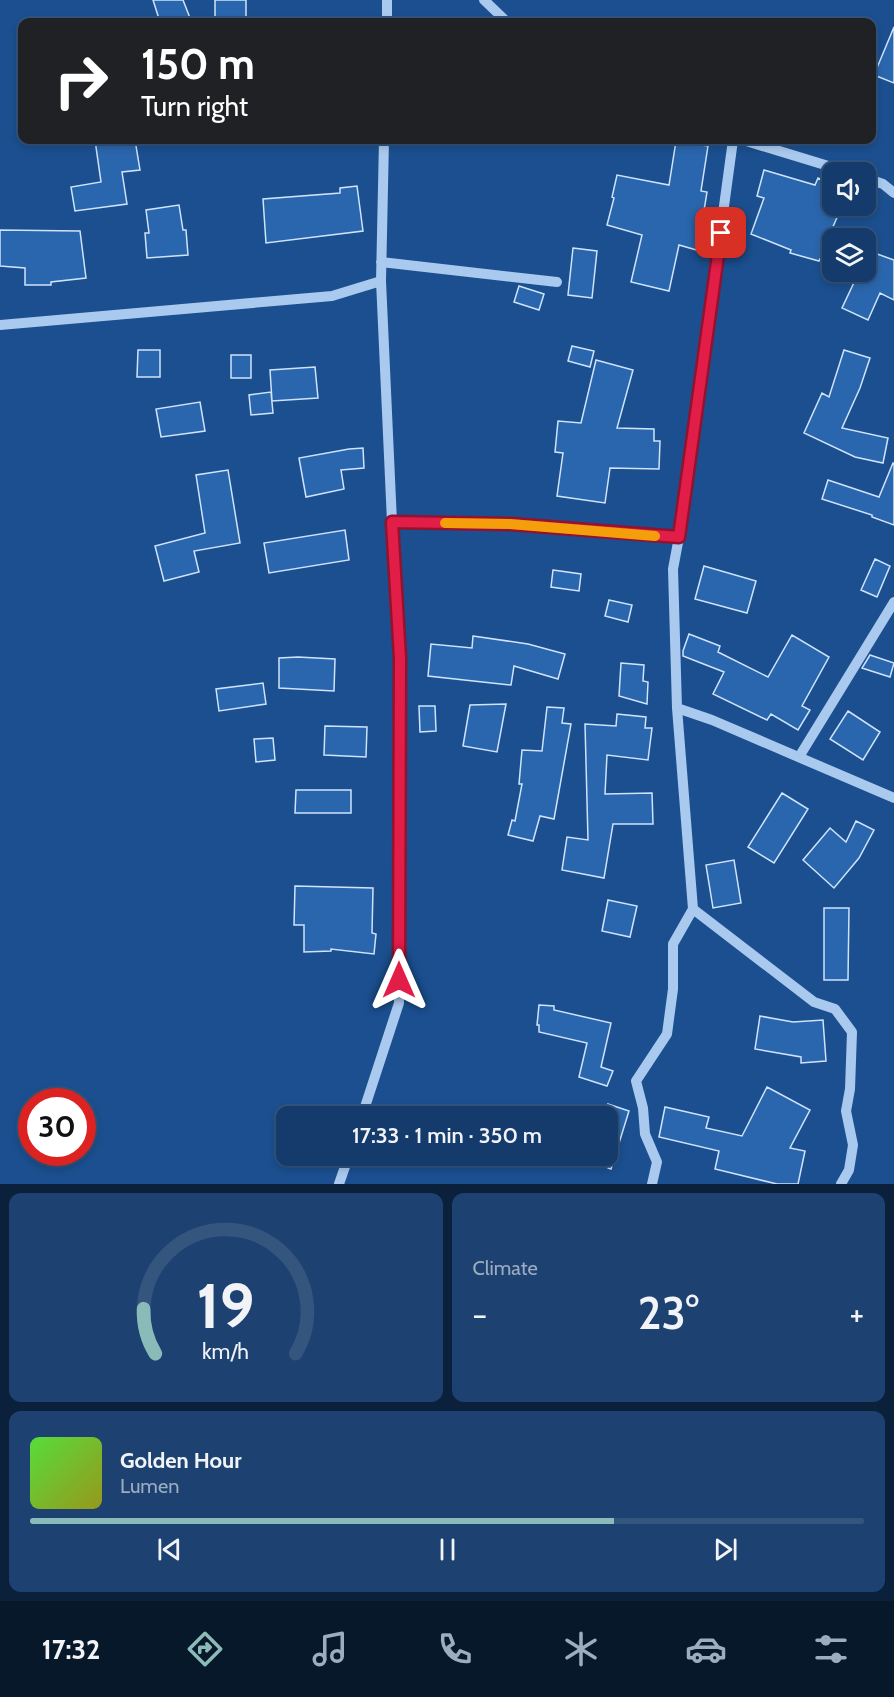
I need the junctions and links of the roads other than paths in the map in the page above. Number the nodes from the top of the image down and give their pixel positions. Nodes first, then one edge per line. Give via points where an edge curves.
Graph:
1 (387, 0) edge
2 (484, 0) edge
3 (387, 18) edge
4 (503, 18) edge
5 (384, 144) edge
6 (732, 144) edge
7 (756, 144) edge
8 (822, 164) edge
9 (876, 182) edge
10 (894, 193) edge
11 (381, 261) junction
12 (381, 281) junction
13 (557, 282) dead end
14 (0, 324) edge
15 (392, 522) junction
16 (679, 537) junction
17 (894, 602) edge
18 (677, 708) junction
19 (799, 757) junction
20 (894, 798) edge
21 (693, 909) junction
22 (365, 1106) edge
23 (345, 1166) edge
24 (339, 1184) edge
25 (652, 1184) edge
26 (841, 1184) edge

1 - 3 street
2 - 4 street
5 - 11 street
6 - 16 street
7 - 8 street
9 - 10 street
11 - 12 street
11 - 13 street
12 - 14 street via 332,296
12 - 15 street
15 - 16 street via 510,524
15 - 22 street via 400,658 399,1003
16 - 18 street via 673,569
17 - 19 street
18 - 19 street
18 - 21 street
19 - 20 street
21 - 25 street via 673,944 667,1034 636,1081 645,1134 657,1162
21 - 26 street via 814,1002 836,1009 852,1032 846,1111 853,1145 849,1170
23 - 24 street

